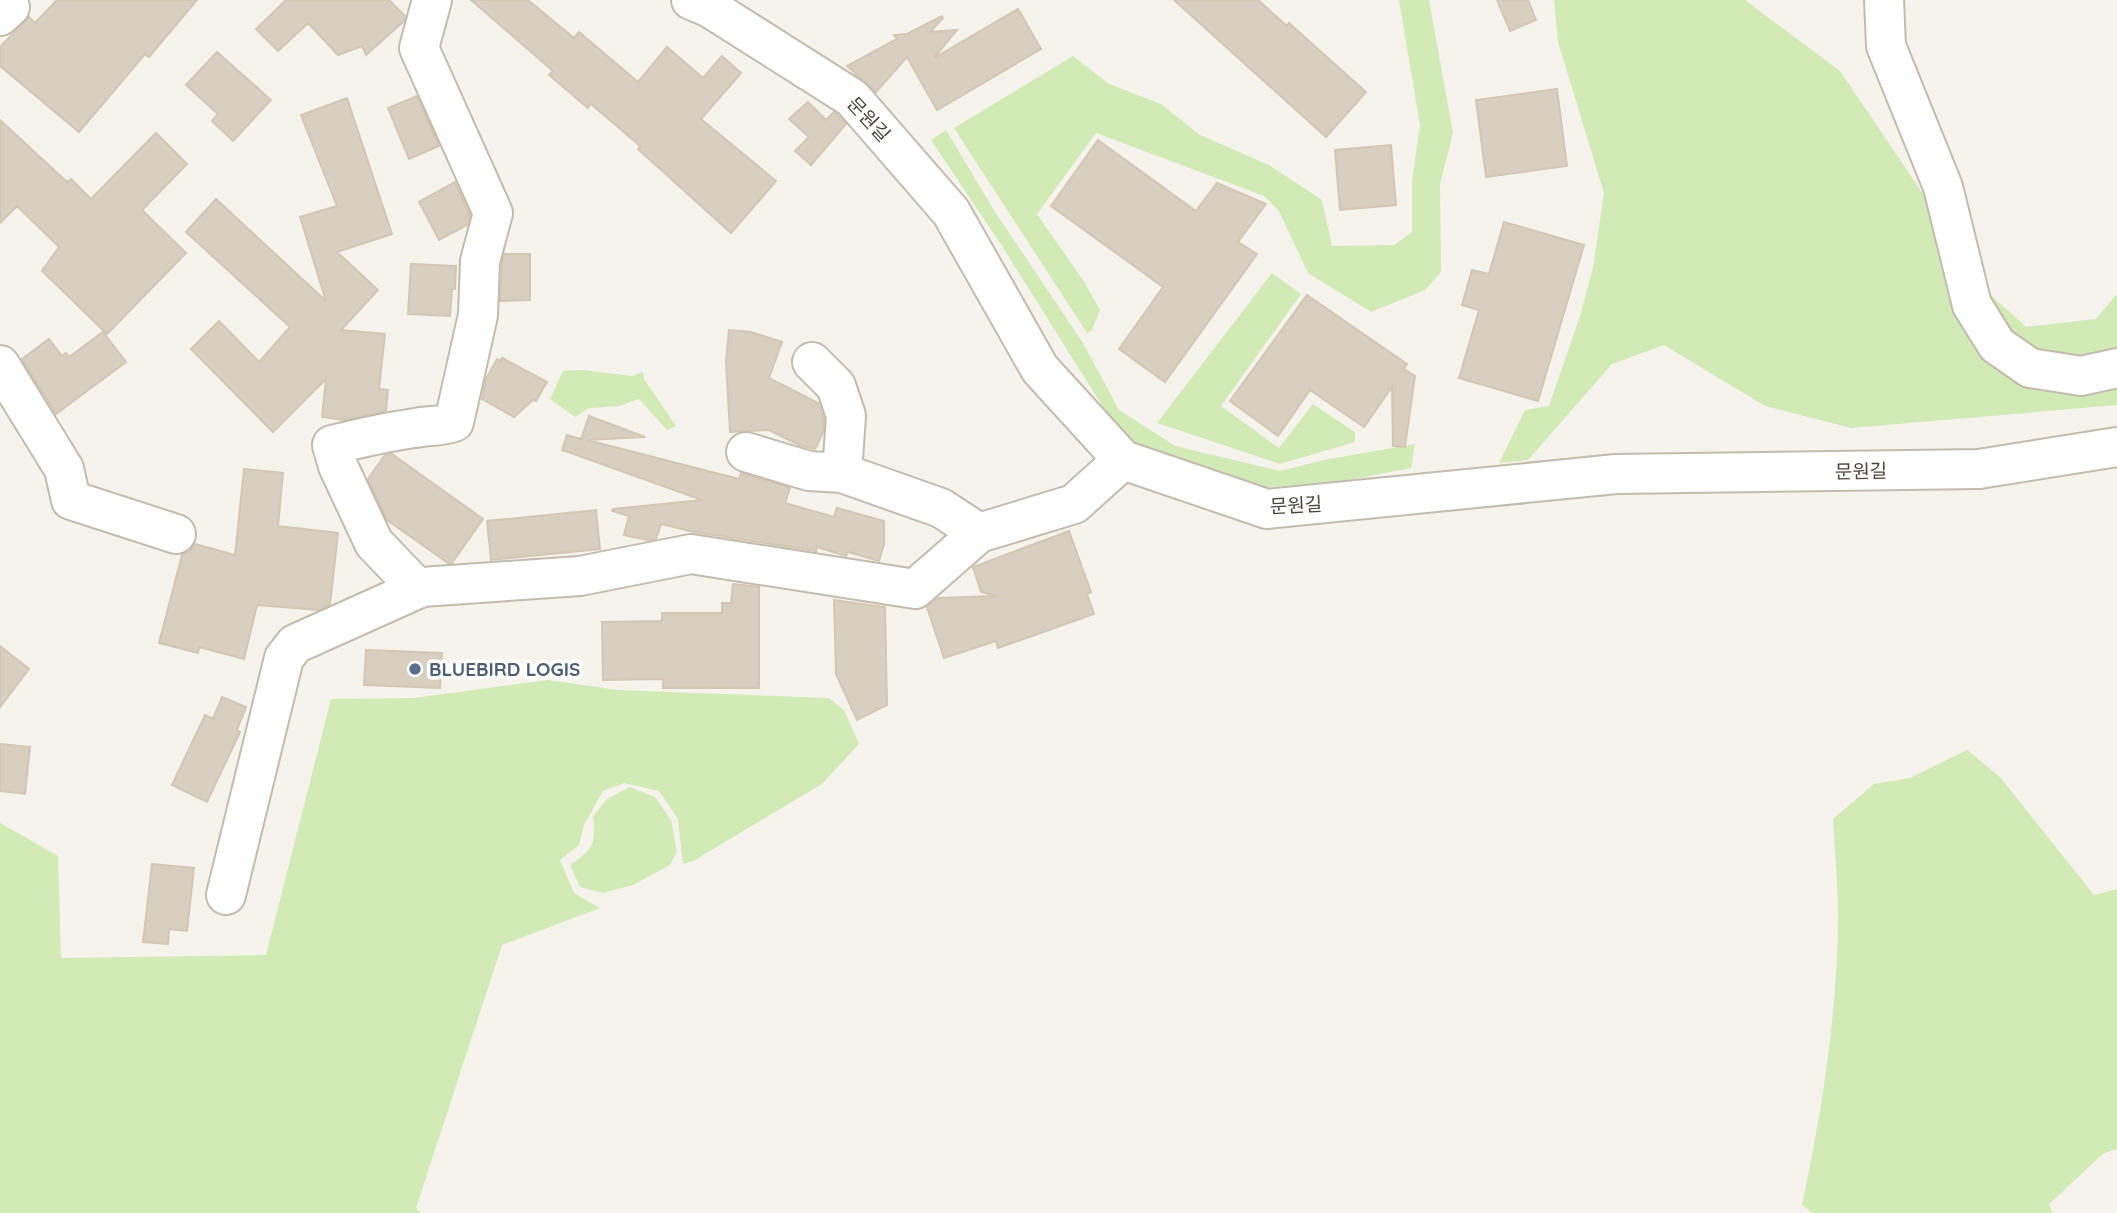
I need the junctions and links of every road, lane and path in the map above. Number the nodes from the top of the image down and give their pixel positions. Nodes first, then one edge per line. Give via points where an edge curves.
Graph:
1 (432, 0) edge
2 (691, 0) edge
3 (1884, 0) edge
4 (813, 362) dead end
5 (0, 365) edge
6 (2117, 368) edge
7 (2117, 447) edge
8 (746, 452) dead end
9 (1123, 460) junction
10 (842, 472) junction
11 (979, 533) junction
12 (176, 534) dead end
13 (420, 588) junction
14 (226, 895) dead end

1 - 13 street via 419,48 494,213 480,261 478,315 462,387 454,422 332,445 374,542
2 - 9 street, 문원길 via 852,98 951,212 1040,369
3 - 6 street via 1886,46 1942,187 1972,305 1997,345 2030,368 2081,376
4 - 10 street via 836,386 846,416
5 - 12 street via 64,469 71,500
7 - 9 street, 문원길 via 1979,469 1616,474 1267,509
8 - 10 street via 809,471
9 - 11 street via 1074,504
10 - 11 street via 941,508
11 - 13 street via 915,589 691,554 580,576
13 - 14 street via 295,644 284,658

